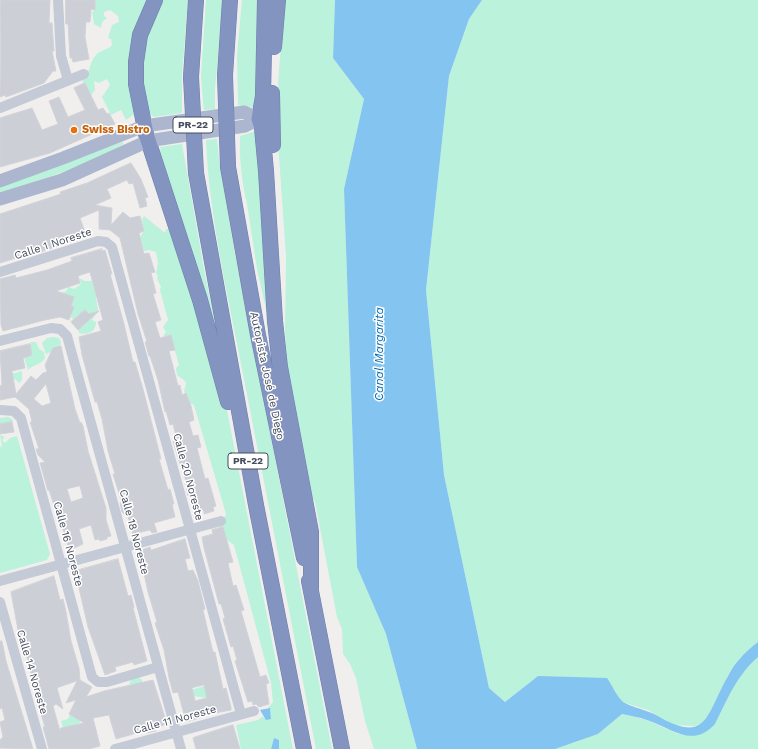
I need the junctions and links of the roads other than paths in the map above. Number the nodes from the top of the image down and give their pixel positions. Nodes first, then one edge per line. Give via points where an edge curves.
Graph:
1 (58, 0) edge
2 (155, 0) edge
3 (196, 0) edge
4 (230, 0) edge
5 (278, 0) edge
6 (267, 5) edge
7 (84, 74) dead end
8 (68, 80) junction
9 (0, 108) edge
10 (259, 119) junction
11 (144, 126) junction
12 (148, 141) junction
13 (0, 180) edge
14 (0, 199) edge
15 (112, 247) joint
16 (0, 272) edge
17 (0, 341) edge
18 (284, 392) junction
19 (0, 410) edge
20 (256, 505) junction
21 (221, 521) dead end
22 (190, 529) junction
23 (126, 546) junction
24 (61, 564) junction
25 (0, 581) edge
26 (311, 590) junction
27 (0, 602) edge
28 (158, 667) junction
29 (254, 711) dead end
30 (241, 714) junction
31 (176, 733) junction
32 (42, 749) edge
33 (115, 749) edge
34 (181, 749) edge
35 (304, 749) edge
36 (342, 749) edge

1 - 8 street via 60,49
2 - 11 highway via 140,34 135,72
3 - 20 highway, PR-22, bridge via 191,77 196,172
4 - 26 highway, Autopista José de Diego / PR-22, bridge via 225,75 228,167 257,328
5 - 18 highway via 272,111
6 - 10 highway via 263,96
7 - 8 street
8 - 9 street
10 - 11 main road via 244,112
10 - 12 main road via 245,126
10 - 18 highway via 266,171 275,321
11 - 12 highway
11 - 13 main road
12 - 14 main road via 62,180
12 - 20 highway via 221,371 242,475
15 - 16 street, Calle 1 Noreste via 106,242 98,241
15 - 22 street, Calle 20 Noreste
17 - 23 street, Calle 18 Noreste via 55,328 64,332 69,340
18 - 26 highway via 311,532
19 - 24 street, Calle 16 Noreste via 14,411 21,418
20 - 35 highway, PR-22
21 - 22 street
22 - 23 street
22 - 30 street, Calle 20 Noreste
23 - 24 street
23 - 28 street, Calle 18 Noreste
24 - 25 street
24 - 28 street, Calle 16 Noreste via 92,677 98,682 107,682
26 - 36 highway, Autopista José de Diego / PR-22
27 - 32 street, Calle 14 Noreste
28 - 31 street, Calle 18 Noreste
29 - 30 street, Calle 11 Noreste
30 - 31 street, Calle 11 Noreste
31 - 33 street, Calle 11 Noreste
31 - 34 street, Calle 18 Noreste

